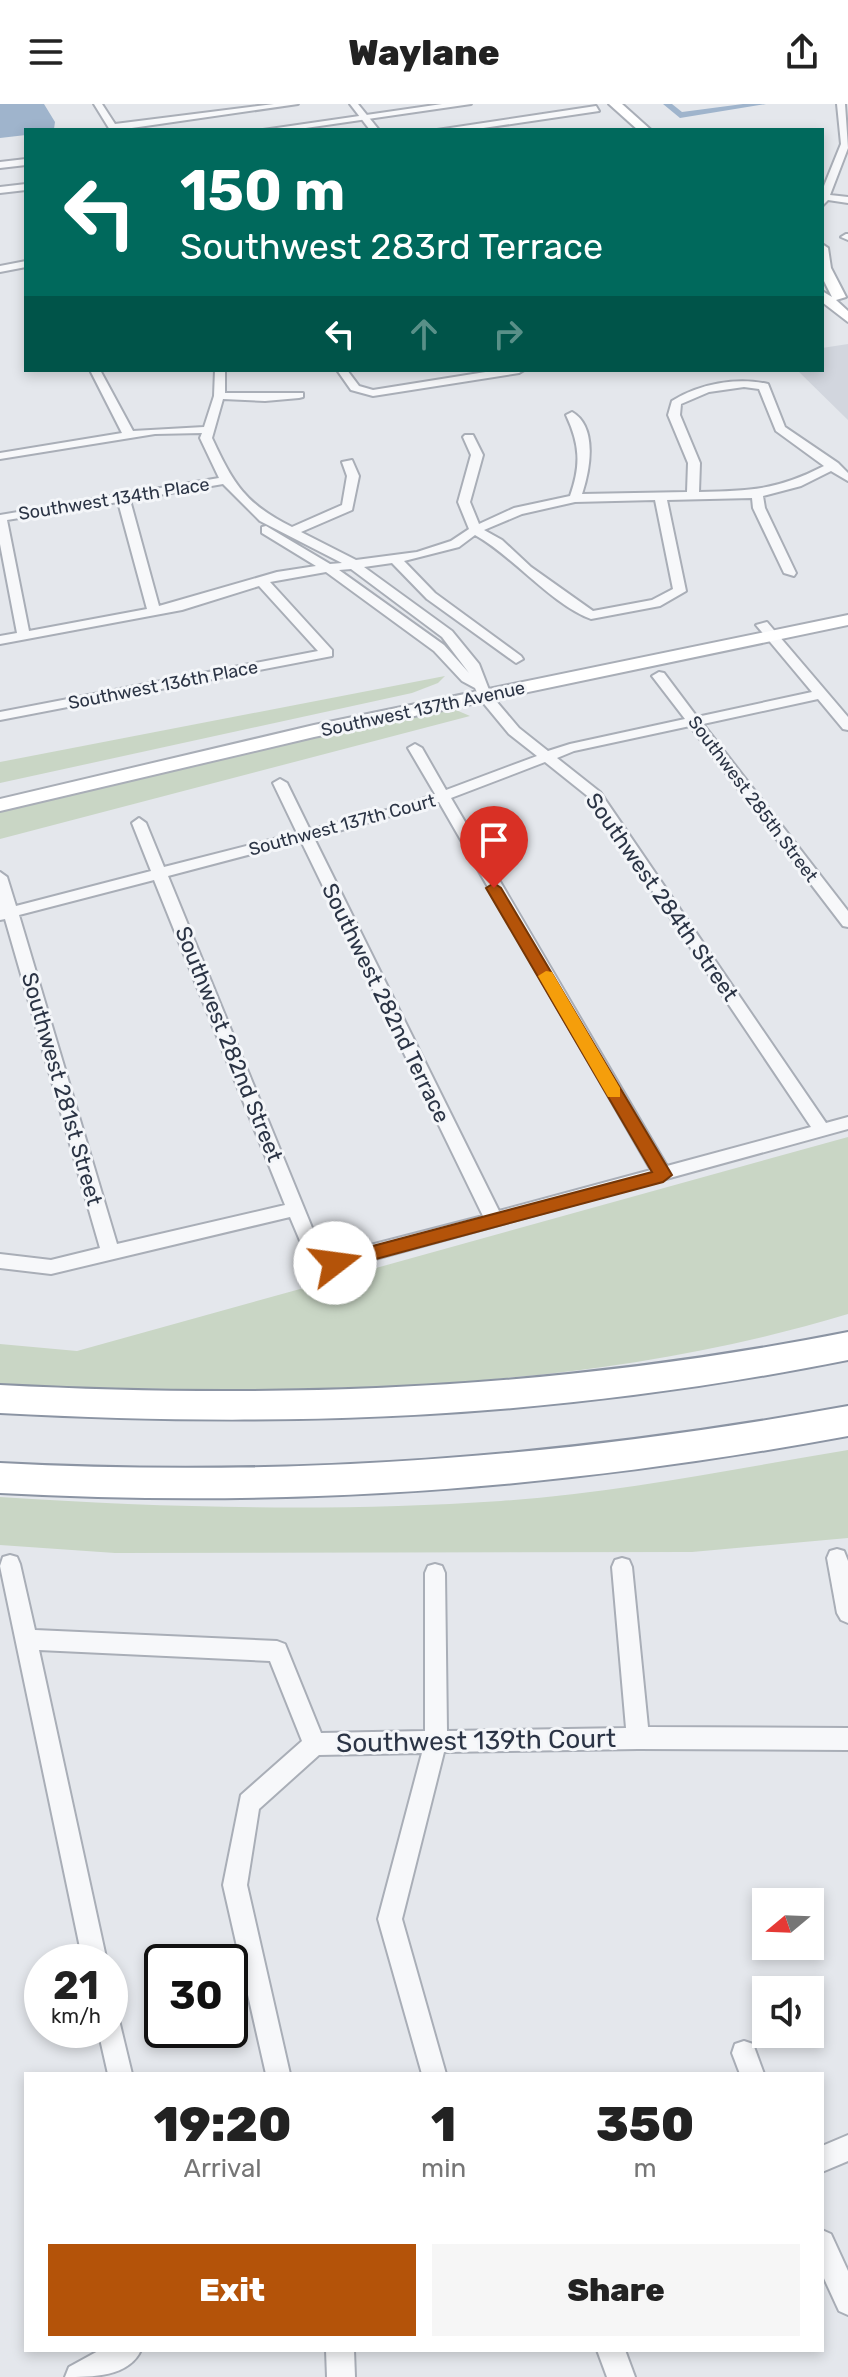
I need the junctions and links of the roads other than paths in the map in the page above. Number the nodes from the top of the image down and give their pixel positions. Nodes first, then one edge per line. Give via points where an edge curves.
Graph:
1 (98, 104) edge
2 (294, 104) edge
3 (354, 104) edge
4 (466, 104) edge
5 (615, 104) edge
6 (840, 104) edge
7 (262, 106) edge
8 (428, 106) edge
9 (600, 107) edge
10 (560, 114) junction
11 (366, 117) junction
12 (570, 123) dead end
13 (113, 128) edge
14 (120, 128) edge
15 (283, 128) edge
16 (374, 128) edge
17 (384, 128) edge
18 (464, 128) edge
19 (630, 128) edge
20 (643, 128) edge
21 (847, 138) edge
22 (24, 162) edge
23 (0, 165) edge
24 (24, 187) edge
25 (0, 190) edge
26 (824, 197) edge
27 (824, 200) edge
28 (848, 200) edge
29 (24, 264) edge
30 (824, 268) edge
31 (0, 269) edge
32 (824, 285) edge
33 (824, 297) edge
34 (844, 300) edge
35 (848, 318) edge
36 (96, 372) edge
37 (220, 372) edge
38 (343, 372) edge
39 (492, 372) edge
40 (464, 374) edge
41 (299, 395) dead end
42 (219, 396) junction
43 (572, 415) dead end
44 (208, 430) junction
45 (129, 435) junction
46 (469, 437) dead end
47 (0, 443) edge
48 (3, 456) edge
49 (348, 462) dead end
50 (834, 465) junction
51 (848, 478) edge
52 (226, 480) junction
53 (757, 494) junction
54 (693, 496) junction
55 (123, 497) junction
56 (575, 498) junction
57 (661, 498) junction
58 (1, 518) edge
59 (475, 530) junction
60 (294, 531) junction
61 (279, 537) junction
62 (393, 557) junction
63 (350, 562) junction
64 (329, 566) junction
65 (790, 573) dead end
66 (262, 581) junction
67 (848, 608) edge
68 (154, 611) junction
69 (848, 620) edge
70 (766, 631) junction
71 (24, 636) junction
72 (0, 640) edge
73 (516, 659) dead end
74 (659, 676) dead end
75 (482, 691) junction
76 (821, 694) junction
77 (0, 716) edge
78 (695, 723) junction
79 (848, 726) edge
80 (415, 748) dead end
81 (543, 757) junction
82 (280, 783) dead end
83 (0, 789) edge
84 (441, 799) junction
85 (0, 805) edge
86 (139, 823) dead end
87 (303, 836) junction
88 (160, 875) junction
89 (0, 877) edge
90 (5, 914) edge
91 (848, 922) edge
92 (848, 1123) edge
93 (822, 1130) junction
94 (663, 1175) junction
95 (295, 1209) junction
96 (495, 1221) junction
97 (111, 1254) junction
98 (0, 1261) edge
99 (848, 1323) edge
100 (848, 1346) edge
101 (539, 1392) junction
102 (0, 1399) edge
103 (848, 1421) edge
104 (782, 1434) junction
105 (848, 1436) edge
106 (0, 1478) edge
107 (837, 1558) dead end
108 (10, 1564) dead end
109 (622, 1567) dead end
110 (435, 1573) dead end
111 (848, 1613) edge
112 (24, 1639) junction
113 (638, 1738) junction
114 (848, 1739) edge
115 (436, 1740) junction
116 (314, 1744) junction
117 (91, 1944) edge
118 (114, 2048) edge
119 (120, 2072) edge
120 (278, 2072) edge
121 (433, 2072) edge
122 (848, 2148) edge
123 (824, 2158) edge
124 (824, 2248) edge
125 (848, 2302) edge
126 (123, 2352) edge
127 (340, 2352) edge
128 (612, 2352) edge
129 (79, 2377) edge
130 (341, 2377) edge
131 (621, 2377) edge

1 - 13 street
2 - 7 street
3 - 11 street
4 - 8 street
5 - 20 main road
6 - 21 street
7 - 14 street
8 - 11 street
9 - 10 street
9 - 19 main road
10 - 12 street
10 - 18 street
11 - 15 street
11 - 16 street
11 - 17 street
21 - 26 street
22 - 23 street
24 - 25 street
27 - 28 street
29 - 31 street
30 - 34 main road
32 - 34 main road
33 - 35 main road
36 - 45 street
37 - 42 street
38 - 40 street via 355,388 373,393
39 - 40 street
41 - 42 street
42 - 44 street
43 - 56 street via 585,441 587,466
44 - 45 street
44 - 52 street, Southwest 284th Street via 206,438
45 - 48 street
46 - 59 street via 477,455 464,502
47 - 48 street
49 - 60 street via 353,476 348,507
50 - 51 street
50 - 53 street via 797,484
50 - 54 street via 780,429 764,386 740,385 685,396 676,403 674,415 694,463
52 - 55 street, Southwest 134th Place
52 - 60 street, Southwest 284th Street via 264,518
52 - 61 street, Southwest 284th Street via 233,504
53 - 54 street
53 - 65 street
54 - 57 street
55 - 58 street, Southwest 134th Place
55 - 68 street
56 - 57 street
56 - 59 street via 518,511
57 - 59 street via 680,591 656,603 591,615
58 - 71 street
59 - 62 street via 455,544
60 - 61 street
60 - 63 street, Southwest 284th Street
61 - 64 street, Southwest 284th Street
62 - 63 street
62 - 73 street via 431,596
63 - 64 street
63 - 75 street, Southwest 284th Street via 447,634 472,664
64 - 66 street
64 - 75 street, Southwest 284th Street via 445,653
66 - 68 street
66 - 77 street, Southwest 136th Place via 327,653
67 - 70 main road, Southwest 137th Avenue
68 - 71 street
69 - 70 main road, Southwest 137th Avenue
70 - 75 main road, Southwest 137th Avenue
70 - 76 street
71 - 72 street
74 - 78 street, Southwest 285th Street
75 - 81 street, Southwest 284th Street
75 - 83 main road, Southwest 137th Avenue
75 - 85 main road, Southwest 137th Avenue
76 - 78 street, Southwest 137th Court
76 - 79 street
78 - 81 street, Southwest 137th Court
78 - 91 street, Southwest 285th Street
80 - 84 street
81 - 84 street, Southwest 137th Court
81 - 93 street, Southwest 284th Street via 595,795
82 - 87 street, Southwest 282nd Terrace
84 - 87 street, Southwest 137th Court
84 - 94 street
86 - 88 street, Southwest 282nd Street
87 - 88 street, Southwest 137th Court
87 - 96 street, Southwest 282nd Terrace
88 - 90 street, Southwest 137th Court
88 - 95 street, Southwest 282nd Street
89 - 90 street, Southwest 281st Street
90 - 97 street, Southwest 281st Street
92 - 93 street
93 - 94 street
94 - 96 street
95 - 96 street, Southwest 282nd Street via 318,1264
95 - 97 street
97 - 98 street via 51,1267
99 - 101 highway
100 - 101 highway via 758,1366
101 - 102 highway via 322,1405 106,1406
103 - 104 highway
104 - 105 highway
104 - 106 highway via 533,1469 342,1482 117,1486
107 - 111 street
108 - 112 street
109 - 113 street
110 - 115 street
112 - 116 street, Southwest 139th Court via 277,1651
112 - 117 street
113 - 114 street, Southwest 139th Court
113 - 115 street, Southwest 139th Court
115 - 116 street, Southwest 139th Court
115 - 121 street via 390,1919
116 - 120 street via 249,1803 235,1885
118 - 119 street
122 - 123 street
124 - 125 street
126 - 129 street
127 - 130 street
128 - 131 street

